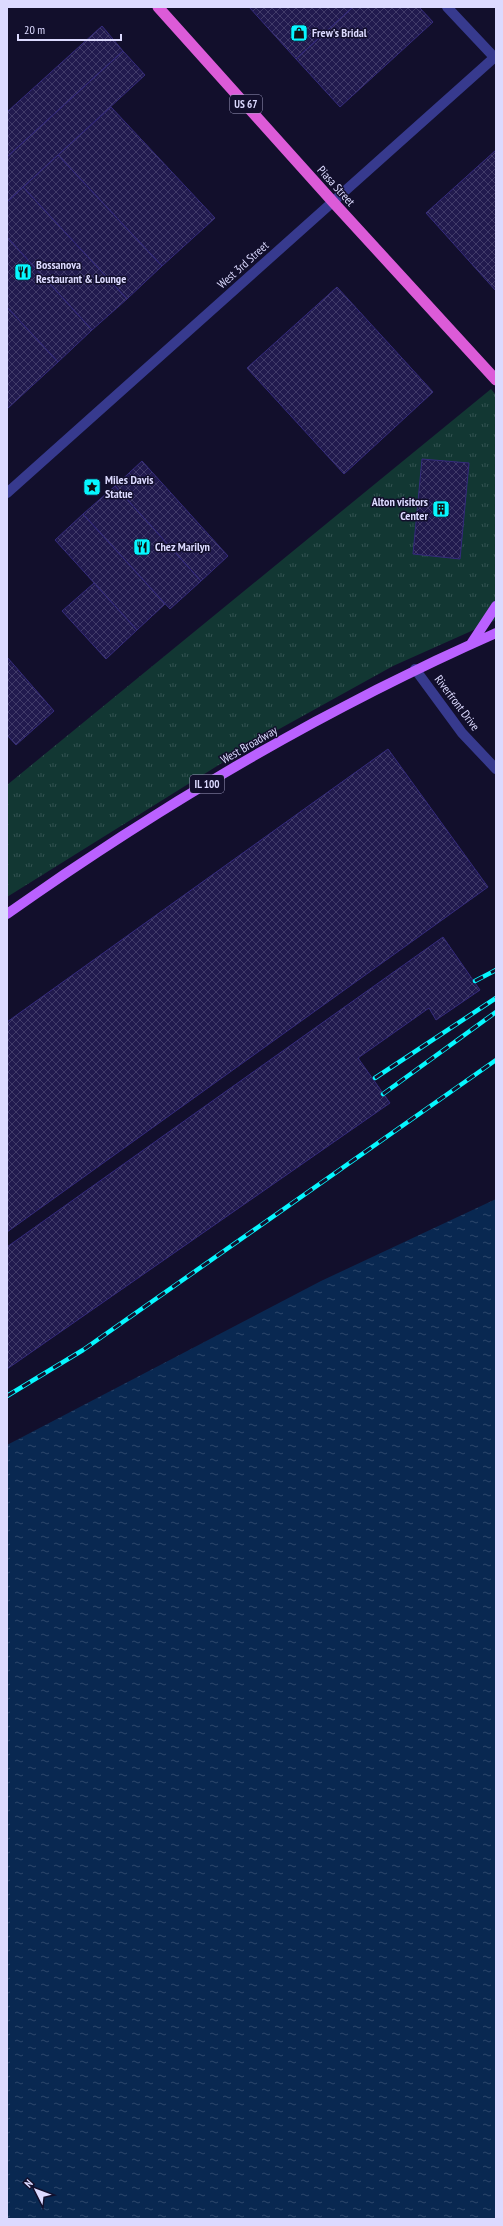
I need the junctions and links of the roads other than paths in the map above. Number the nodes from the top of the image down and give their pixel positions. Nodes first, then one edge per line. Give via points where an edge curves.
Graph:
1 (158, 7) edge
2 (447, 7) edge
3 (495, 57) edge
4 (333, 202) junction
5 (496, 380) edge
6 (7, 493) edge
7 (496, 606) edge
8 (496, 633) edge
9 (470, 645) junction
10 (415, 669) junction
11 (496, 769) edge
12 (7, 914) edge

1 - 4 highway, Piasa Street / US 67
2 - 3 street
3 - 4 street, West 3rd Street
4 - 5 highway, Piasa Street / US 67
4 - 6 street, West 3rd Street
7 - 9 main road
8 - 9 main road, West Broadway / IL 100
9 - 10 main road, West Broadway / IL 100
10 - 11 street, Riverfront Drive via 462,733
10 - 12 main road, West Broadway / IL 100 via 308,725 174,803

